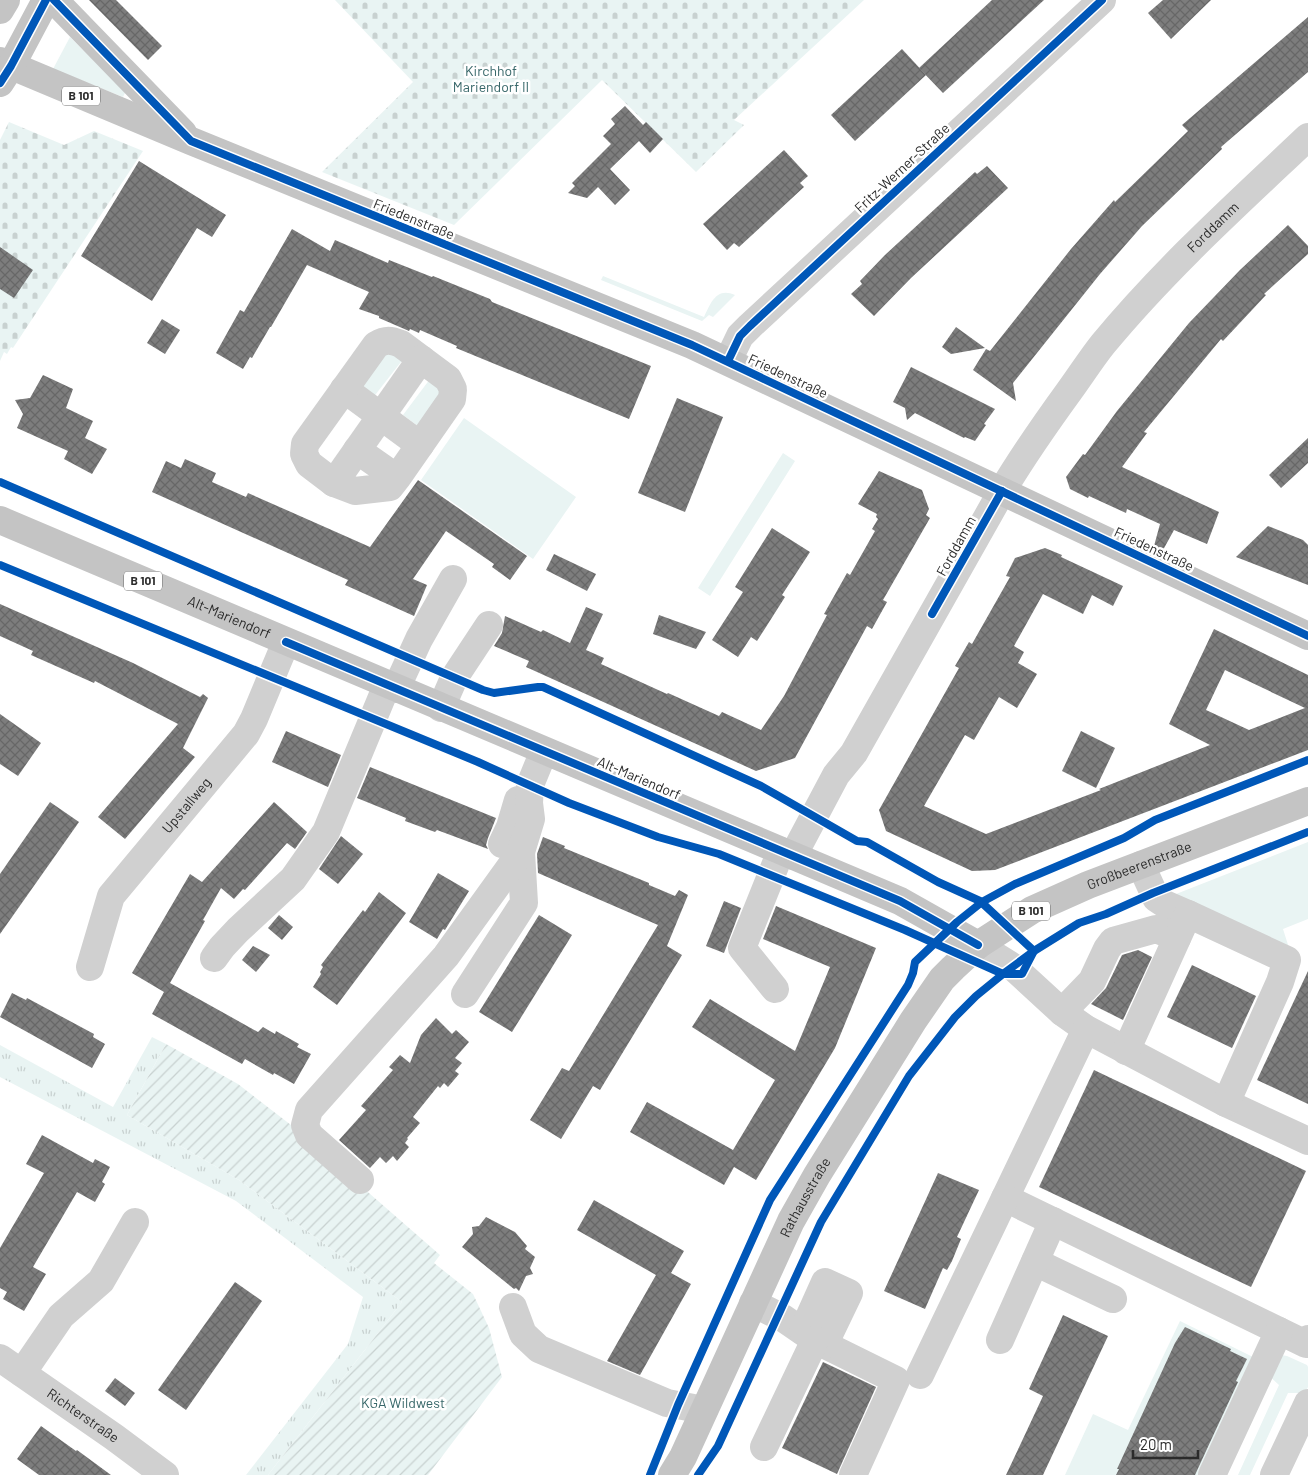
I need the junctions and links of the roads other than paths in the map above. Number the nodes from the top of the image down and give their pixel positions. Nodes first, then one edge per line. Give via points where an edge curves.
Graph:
1 (6, 0) edge
2 (46, 0) edge
3 (54, 0) edge
4 (1102, 0) edge
5 (0, 10) edge
6 (4, 70) edge
7 (1308, 137) edge
8 (191, 141) junction
9 (421, 360) junction
10 (728, 361) junction
11 (344, 389) junction
12 (381, 416) junction
13 (420, 445) junction
14 (357, 450) junction
15 (397, 478) junction
16 (334, 483) junction
17 (1002, 490) junction
18 (0, 520) edge
19 (453, 579) dead end
20 (489, 625) dead end
21 (1308, 636) edge
22 (286, 642) junction
23 (391, 687) junction
24 (442, 708) junction
25 (544, 751) junction
26 (1308, 801) edge
27 (512, 848) junction
28 (787, 853) junction
29 (1141, 864) junction
30 (1182, 926) junction
31 (978, 945) junction
32 (214, 958) dead end
33 (90, 967) dead end
34 (775, 989) dead end
35 (465, 994) dead end
36 (1062, 1012) junction
37 (1086, 1029) junction
38 (1126, 1051) junction
39 (1226, 1104) junction
40 (1308, 1142) edge
41 (360, 1180) dead end
42 (1005, 1198) junction
43 (1053, 1221) junction
44 (135, 1222) dead end
45 (1035, 1262) junction
46 (1113, 1299) dead end
47 (753, 1303) junction
48 (513, 1307) dead end
49 (1279, 1332) junction
50 (814, 1339) junction
51 (1000, 1340) dead end
52 (1307, 1343) edge
53 (0, 1358) edge
54 (22, 1372) junction
55 (920, 1375) dead end
56 (1308, 1403) edge
57 (704, 1410) junction
58 (764, 1446) dead end
59 (682, 1469) edge
60 (165, 1475) edge
61 (853, 1475) edge
62 (1212, 1475) edge
63 (1274, 1475) edge

1 - 5 main road
2 - 6 main road
3 - 8 main road, B 101
4 - 10 street, Fritz-Werner-Straße via 750,326 740,336
6 - 8 main road, Friedenstraße / B 101
7 - 17 street, Forddamm via 1214,225 1102,345
8 - 10 main road, Friedenstraße / B 101
9 - 11 street via 401,344 384,340 376,345
9 - 12 street
9 - 13 street via 448,379 454,389 452,399
10 - 17 main road, Friedenstraße / B 101
11 - 12 street
11 - 16 street via 305,444 304,454 309,464
12 - 13 street
12 - 14 street
13 - 15 street
14 - 15 street
14 - 16 street
15 - 16 street via 390,487 355,491
17 - 21 main road, Friedenstraße / B 101
17 - 28 street, Forddamm via 854,753 836,775
18 - 22 main road, Alt-Mariendorf / B 101
19 - 23 street
20 - 24 street via 454,678
22 - 23 main road, Alt-Mariendorf / B 101
22 - 33 street, Upstallweg via 246,734 112,896
23 - 24 main road, Alt-Mariendorf / B 101
23 - 32 street via 326,832 293,880 238,930
24 - 25 main road, Alt-Mariendorf / B 101
25 - 27 street via 530,785 531,819
25 - 28 main road, Alt-Mariendorf / B 101
26 - 29 main road, Großbeerenstraße / B 101
27 - 35 street via 524,903
27 - 41 street via 446,956 309,1110 305,1125 309,1135
28 - 31 main road, Alt-Mariendorf / B 101 via 900,901
28 - 34 street, Forddamm via 742,948
29 - 30 street via 1156,898 1165,904
29 - 31 main road, Großbeerenstraße / B 101 via 1032,910
30 - 36 street via 1156,929 1113,941 1092,981
30 - 38 street
30 - 39 street via 1287,960
31 - 36 street via 1013,966
31 - 47 main road, Rathausstraße via 942,979 913,1021 817,1175 791,1221
36 - 37 street
37 - 38 street
37 - 42 street
38 - 39 street
39 - 40 street
42 - 43 street
42 - 55 street
43 - 45 street
43 - 49 street
44 - 54 street via 100,1281 60,1316
45 - 46 street
45 - 51 street
47 - 50 street
47 - 57 main road, Rathausstraße
48 - 57 street via 523,1334 539,1349 667,1403
49 - 52 street
49 - 62 street
50 - 58 street
50 - 61 street via 896,1380
53 - 54 street, Richterstraße
54 - 60 street, Richterstraße
56 - 63 street
57 - 59 main road, Rathausstraße

